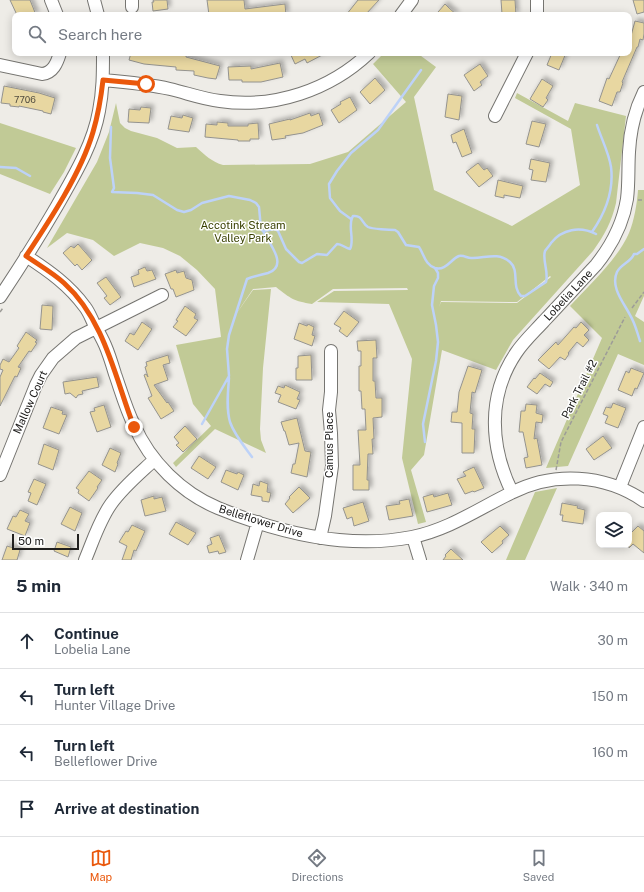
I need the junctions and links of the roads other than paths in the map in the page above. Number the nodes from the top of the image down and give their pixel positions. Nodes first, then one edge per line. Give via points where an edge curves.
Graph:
1 (51, 0) edge
2 (94, 0) edge
3 (412, 0) edge
4 (537, 0) edge
5 (56, 12) edge
6 (97, 12) edge
7 (403, 12) edge
8 (537, 12) edge
9 (59, 56) edge
10 (103, 56) edge
11 (365, 56) edge
12 (525, 56) edge
13 (0, 66) edge
14 (103, 80) junction
15 (644, 92) edge
16 (495, 116) dead end
17 (26, 256) junction
18 (162, 295) dead end
19 (0, 297) edge
20 (96, 328) junction
21 (331, 351) dead end
22 (644, 427) edge
23 (154, 460) junction
24 (0, 475) edge
25 (620, 487) junction
26 (512, 492) junction
27 (644, 500) edge
28 (258, 522) junction
29 (413, 537) junction
30 (320, 538) junction
31 (85, 560) edge
32 (247, 560) edge
33 (420, 560) edge

1 - 5 street
2 - 6 street
3 - 7 street
4 - 8 street
9 - 13 street via 48,73
10 - 14 street
11 - 14 street via 321,86 292,96 257,102 221,101 146,84
12 - 16 street
14 - 17 street via 99,112 87,149 72,181
15 - 26 street, Lobelia Lane via 632,134 627,199 617,233 596,265 522,345 503,377 495,411 495,434 499,460
17 - 19 street
17 - 20 street, Belleflower Drive via 64,283 86,309
18 - 20 street, Mallow Court
20 - 23 street, Belleflower Drive via 105,345 134,427
20 - 24 street, Mallow Court via 66,346 53,358 41,375
21 - 30 street, Camus Place via 329,410 332,466
22 - 25 street
23 - 28 street, Belleflower Drive via 198,498
23 - 31 street via 111,504
25 - 26 street, Belleflower Drive via 600,481 568,478 546,481
25 - 27 street, Belleflower Drive
26 - 29 street, Belleflower Drive via 453,523
28 - 30 street, Belleflower Drive
28 - 32 street
29 - 30 street, Belleflower Drive via 372,542
29 - 33 street

